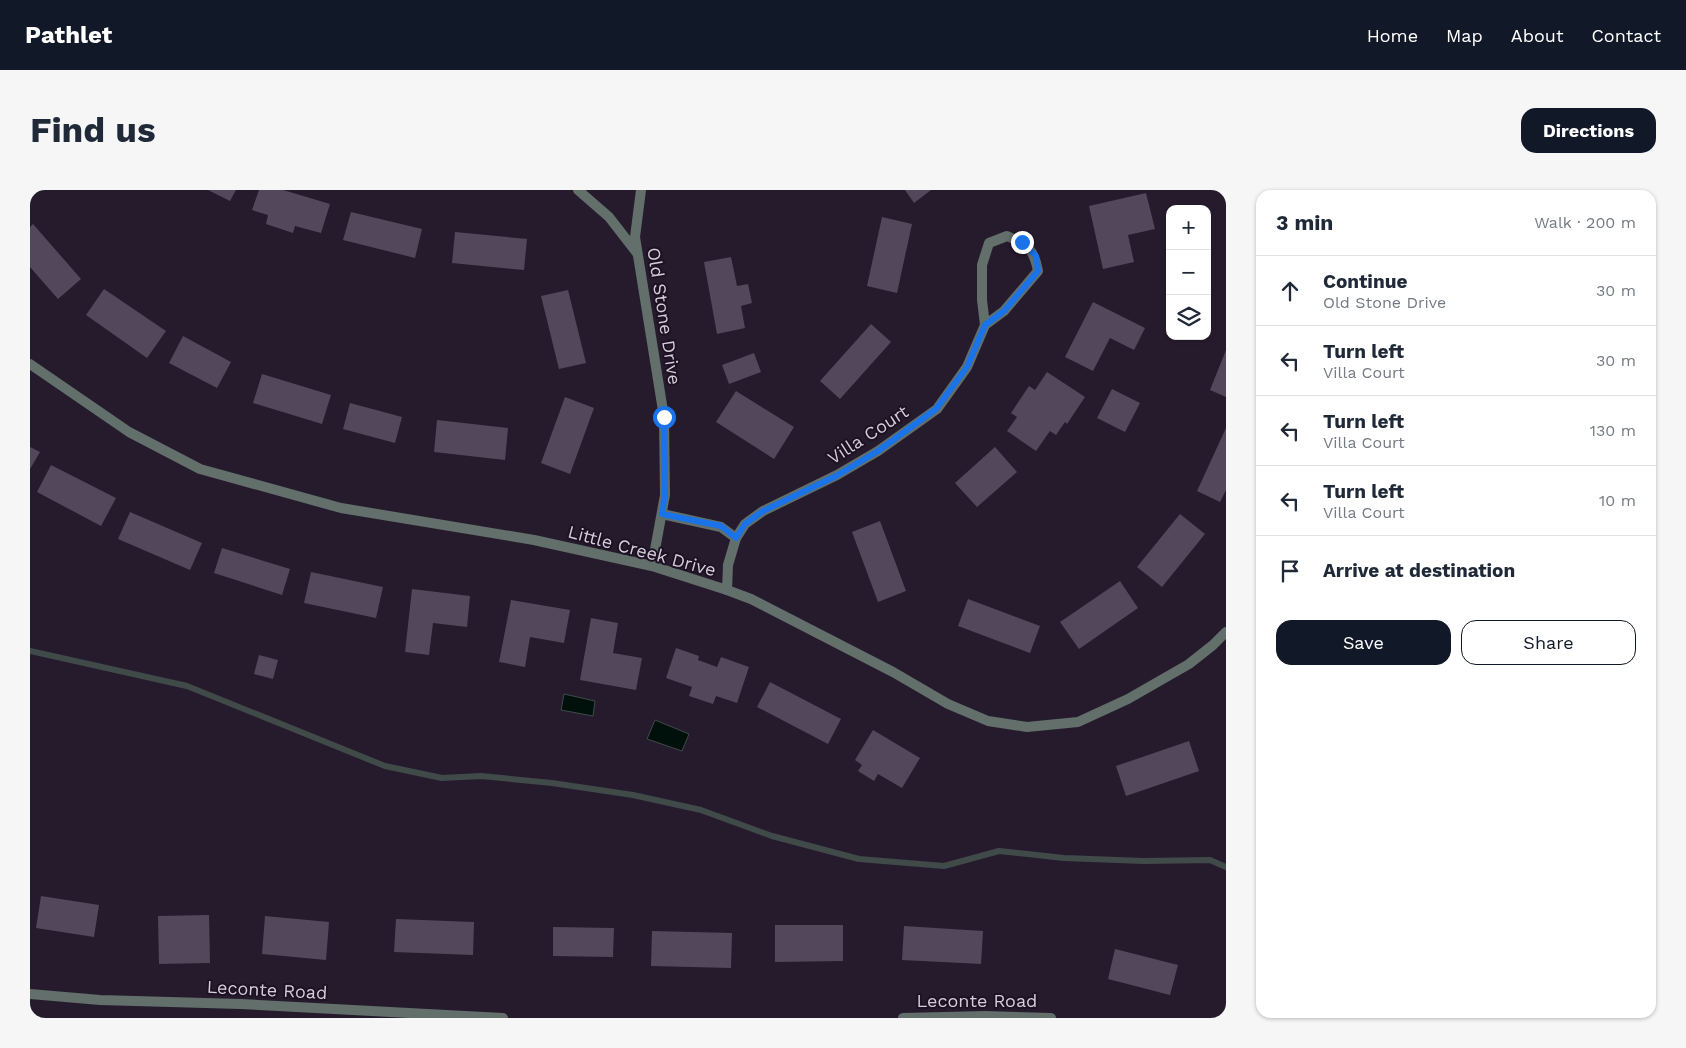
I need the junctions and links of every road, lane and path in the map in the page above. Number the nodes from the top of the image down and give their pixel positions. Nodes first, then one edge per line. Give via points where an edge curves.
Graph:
1 (578, 190) edge
2 (641, 190) edge
3 (638, 254) junction
4 (985, 325) junction
5 (30, 364) edge
6 (662, 514) junction
7 (736, 538) junction
8 (652, 566) junction
9 (727, 590) junction
10 (1226, 632) edge
11 (30, 994) edge
12 (503, 1018) edge
13 (903, 1018) edge
14 (1051, 1018) edge

1 - 3 street via 609,217
2 - 3 street, Old Stone Drive via 636,237
3 - 6 street, Old Stone Drive via 664,417 665,495
4 - 4 street, Villa Court via 982,265 989,243 1007,236 1022,242 1036,256 1038,271 1004,311
4 - 7 street, Villa Court via 967,367 936,409 878,451 836,476 763,511 745,524
5 - 8 street, Little Creek Drive via 129,432 200,469 341,508 534,540
6 - 7 street via 721,526
6 - 8 street, Old Stone Drive
7 - 9 street, Villa Court via 728,566
8 - 9 street, Little Creek Drive
9 - 10 street, Little Creek Drive via 751,599 893,672 948,704 988,722 1026,727 1078,722 1128,699 1189,664
11 - 12 street, Leconte Road
13 - 14 street, Leconte Road

